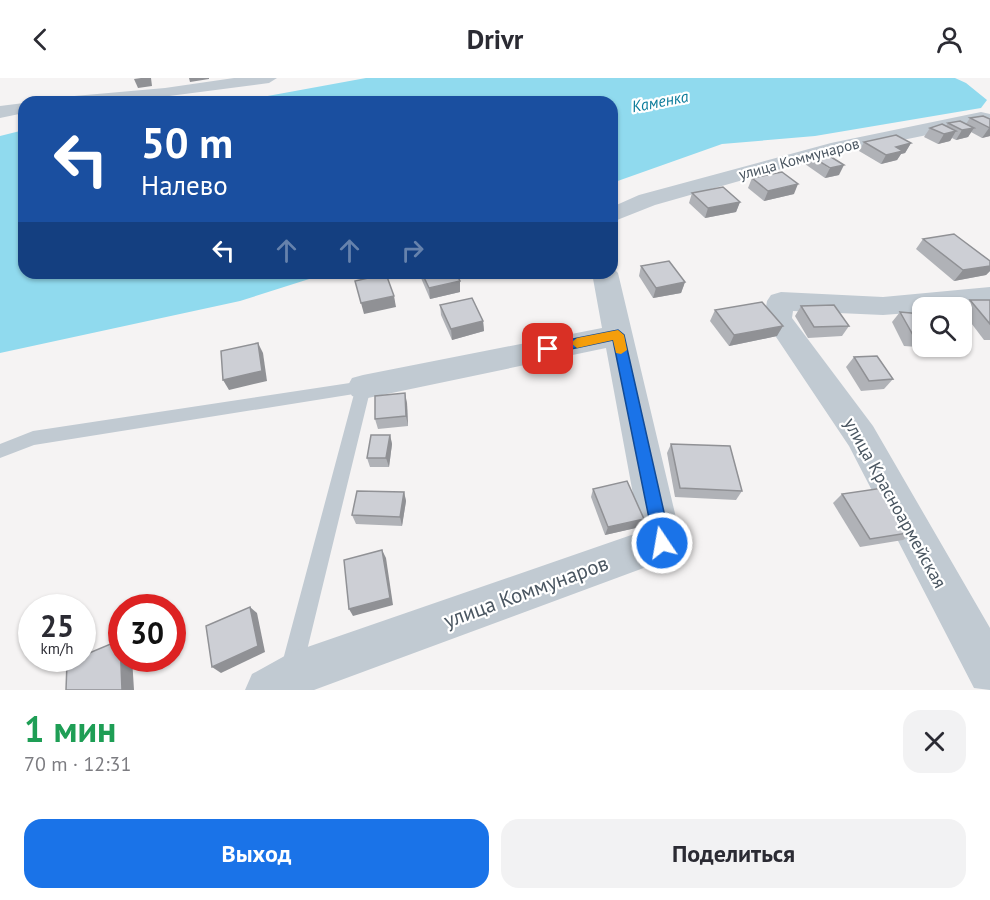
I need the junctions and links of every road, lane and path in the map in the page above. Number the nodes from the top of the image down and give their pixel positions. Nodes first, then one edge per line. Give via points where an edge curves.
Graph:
1 (269, 78) edge
2 (131, 96) edge
3 (18, 109) edge
4 (0, 112) edge
5 (990, 120) edge
6 (618, 212) edge
7 (605, 279) edge
8 (990, 296) edge
9 (618, 335) junction
10 (363, 387) junction
11 (0, 451) edge
12 (990, 672) edge
13 (279, 683) edge

1 - 2 street
3 - 4 street
5 - 6 street, улица Коммунаров via 981,118 831,149 646,200
7 - 9 street, улица Коммунаров
8 - 12 street, улица Красноармейская via 883,306 781,302 778,319 861,436
9 - 10 street
9 - 13 street, улица Коммунаров via 662,543
10 - 11 lane via 33,438
10 - 13 lane

